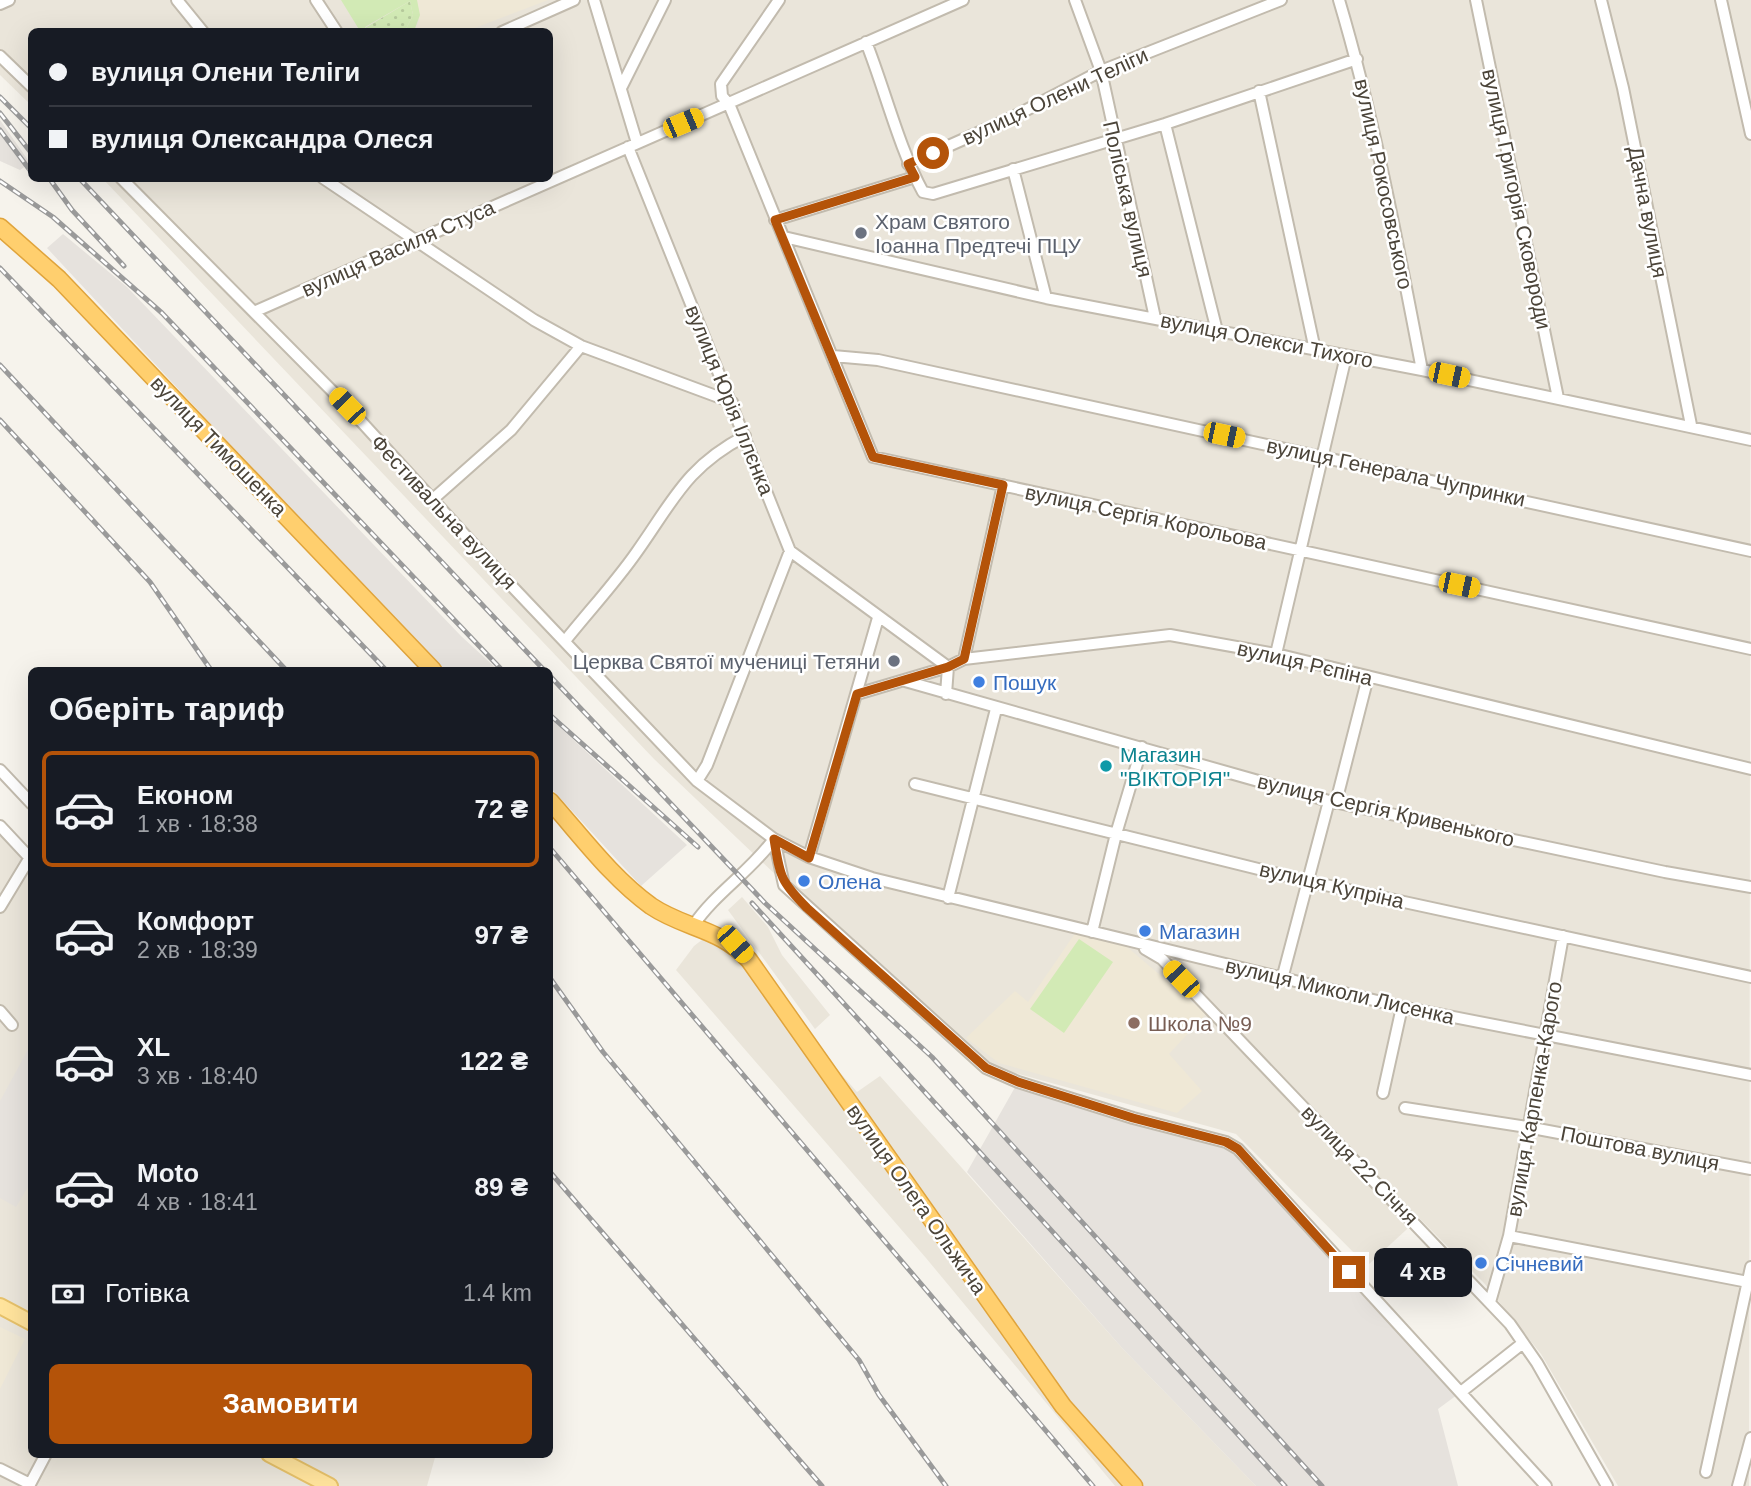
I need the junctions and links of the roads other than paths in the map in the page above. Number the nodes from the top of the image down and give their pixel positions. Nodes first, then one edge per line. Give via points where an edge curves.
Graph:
1 (9, 0) edge
2 (177, 0) edge
3 (316, 0) edge
4 (574, 0) edge
5 (594, 0) edge
6 (664, 0) edge
7 (779, 0) edge
8 (963, 0) edge
9 (1075, 0) edge
10 (1281, 0) edge
11 (1339, 0) edge
12 (1476, 0) edge
13 (1601, 0) edge
14 (1721, 0) edge
15 (0, 5) edge
16 (199, 28) edge
17 (334, 28) edge
18 (511, 28) edge
19 (866, 42) junction
20 (0, 56) edge
21 (1357, 59) junction
22 (1101, 71) junction
23 (28, 83) edge
24 (622, 86) junction
25 (1259, 91) junction
26 (729, 104) junction
27 (1165, 124) junction
28 (1751, 134) edge
29 (1113, 139) junction
30 (632, 145) junction
31 (908, 164) junction
32 (1013, 169) junction
33 (915, 177) junction
34 (553, 180) edge
35 (125, 182) edge
36 (329, 182) edge
37 (548, 182) edge
38 (775, 220) junction
39 (0, 227) edge
40 (784, 237) junction
41 (415, 241) junction
42 (1046, 298) junction
43 (256, 311) junction
44 (1155, 318) junction
45 (1217, 331) junction
46 (581, 346) junction
47 (1315, 350) junction
48 (833, 356) junction
49 (1346, 356) junction
50 (1422, 370) junction
51 (1558, 398) junction
52 (732, 402) junction
53 (1691, 425) junction
54 (745, 436) junction
55 (1751, 440) edge
56 (1321, 456) junction
57 (1003, 485) junction
58 (432, 500) junction
59 (790, 551) junction
60 (1301, 551) junction
61 (1751, 551) edge
62 (878, 618) junction
63 (565, 641) junction
64 (1751, 649) edge
65 (1276, 654) junction
66 (964, 659) junction
67 (430, 667) edge
68 (948, 667) junction
69 (1368, 677) junction
70 (905, 681) junction
71 (857, 694) junction
72 (946, 694) junction
73 (996, 709) junction
74 (1142, 747) junction
75 (0, 769) edge
76 (1751, 769) edge
77 (696, 781) junction
78 (915, 784) dead end
79 (28, 800) edge
80 (972, 800) junction
81 (1332, 801) junction
82 (553, 804) edge
83 (0, 826) edge
84 (1116, 834) junction
85 (774, 839) junction
86 (28, 853) edge
87 (28, 858) edge
88 (809, 858) junction
89 (1307, 881) junction
90 (1751, 887) edge
91 (948, 898) junction
92 (0, 907) edge
93 (692, 926) junction
94 (1092, 932) junction
95 (1563, 936) junction
96 (1129, 942) junction
97 (1751, 977) edge
98 (1282, 979) junction
99 (1402, 1007) junction
100 (0, 1011) edge
101 (12, 1025) dead end
102 (1545, 1034) junction
103 (1751, 1075) edge
104 (1383, 1093) dead end
105 (1405, 1108) dead end
106 (1527, 1127) junction
107 (1751, 1169) edge
108 (1509, 1236) junction
109 (1751, 1267) edge
110 (1748, 1282) junction
111 (1490, 1302) junction
112 (0, 1306) edge
113 (28, 1321) edge
114 (1523, 1343) junction
115 (1461, 1392) junction
116 (1751, 1438) edge
117 (44, 1458) edge
118 (277, 1458) edge
119 (0, 1469) edge
120 (1706, 1472) dead end
121 (29, 1485) edge
122 (330, 1486) edge
123 (1134, 1486) edge
124 (1546, 1486) edge
125 (1607, 1486) edge
126 (1738, 1486) edge

1 - 15 street
2 - 16 street
3 - 17 street
4 - 18 street
5 - 24 street, вулиця Юрія Іллєнка
6 - 24 street
7 - 26 street, вулиця Сергія Корольова via 721,84 722,96
8 - 19 street, вулиця Василя Стуса
9 - 22 street, Поліська вулиця
10 - 22 street, вулиця Олени Теліги
11 - 21 street, вулиця Рокосовського
12 - 51 street, вулиця Григорія Сковороди
13 - 53 street, Дачна вулиця
14 - 28 street
19 - 26 street, вулиця Василя Стуса
19 - 31 street
20 - 23 street
21 - 25 street
21 - 50 street, вулиця Рокосовського
22 - 29 street, Поліська вулиця
22 - 31 street, вулиця Олени Теліги via 1009,120
24 - 30 street, вулиця Юрія Іллєнка
25 - 27 street
25 - 47 street
26 - 30 street, вулиця Василя Стуса
26 - 38 street, вулиця Сергія Корольова
27 - 29 street
27 - 45 street
29 - 32 street
29 - 44 street, Поліська вулиця
30 - 34 street, вулиця Василя Стуса
30 - 52 street, вулиця Юрія Іллєнка
31 - 33 street
32 - 33 street via 933,194 923,192
32 - 42 street
33 - 38 street
35 - 43 street, Фестивальна вулиця
36 - 41 street
37 - 41 street, вулиця Василя Стуса
38 - 40 street, вулиця Сергія Корольова
39 - 67 highway, вулиця Тимошенка via 58,279
40 - 42 street, вулиця Олекси Тихого
40 - 48 street, вулиця Сергія Корольова
41 - 43 street, вулиця Василя Стуса
41 - 46 street
42 - 44 street, вулиця Олекси Тихого
43 - 58 street, Фестивальна вулиця
44 - 45 street, вулиця Олекси Тихого
45 - 47 street, вулиця Олекси Тихого
46 - 52 street
46 - 58 street via 511,430
47 - 49 street, вулиця Олекси Тихого
48 - 56 street, вулиця Генерала Чупринки via 878,360
48 - 57 street, вулиця Сергія Корольова via 873,457
49 - 50 street, вулиця Олекси Тихого
49 - 56 street
50 - 51 street, вулиця Олекси Тихого
51 - 53 street, вулиця Олекси Тихого
52 - 54 street, вулиця Юрія Іллєнка
53 - 55 street, вулиця Олекси Тихого
54 - 59 street, вулиця Юрія Іллєнка
54 - 63 street via 697,468
56 - 60 street
56 - 61 street, вулиця Генерала Чупринки
57 - 60 street, вулиця Сергія Корольова
57 - 66 street
58 - 63 street, Фестивальна вулиця
59 - 62 street
59 - 77 street via 707,765
60 - 64 street, вулиця Сергія Корольова
60 - 65 street
62 - 68 street
62 - 71 street
63 - 77 street, Фестивальна вулиця
65 - 66 street, вулиця Рєпіна via 1170,635
65 - 69 street, вулиця Рєпіна
66 - 68 street, вулиця Рєпіна
68 - 70 street, вулиця Рєпіна
68 - 72 street
69 - 76 street, вулиця Рєпіна
69 - 81 street
70 - 71 street, вулиця Рєпіна
70 - 72 street, вулиця Сергія Кривенького
71 - 88 street
72 - 73 street, вулиця Сергія Кривенького
73 - 74 street, вулиця Сергія Кривенького
73 - 80 street
74 - 81 street, вулиця Сергія Кривенького
74 - 84 street
75 - 79 street
77 - 85 street, Фестивальна вулиця
78 - 80 street, вулиця Купріна
80 - 84 street, вулиця Купріна
80 - 91 street
81 - 89 street
81 - 90 street, вулиця Сергія Кривенького
82 - 93 highway via 630,889 666,915
83 - 86 street
84 - 89 street, вулиця Купріна
84 - 94 street
85 - 88 street, вулиця Миколи Лисенка
85 - 93 street
85 - 115 street via 784,885 986,1068 1018,1082 1238,1149
87 - 92 street
88 - 91 street, вулиця Миколи Лисенка
89 - 95 street, вулиця Купріна
89 - 98 street
91 - 94 street, вулиця Миколи Лисенка
93 - 123 highway, вулиця Олега Ольжича via 723,937 749,960 1063,1406
94 - 96 street, вулиця Миколи Лисенка
95 - 97 street, вулиця Купріна
95 - 102 street, вулиця Карпенка-Карого
96 - 98 street, вулиця Миколи Лисенка
96 - 111 street, вулиця 22 Січня via 1161,959
98 - 99 street, вулиця Миколи Лисенка
99 - 102 street, вулиця Миколи Лисенка
99 - 104 street
100 - 101 street
102 - 103 street, вулиця Миколи Лисенка
102 - 106 street, вулиця Карпенка-Карого
105 - 106 street, Поштова вулиця
106 - 107 street, Поштова вулиця
106 - 108 street, вулиця Карпенка-Карого
108 - 110 street
108 - 111 street, вулиця Карпенка-Карого
109 - 110 street
110 - 120 street
111 - 114 street, вулиця 22 Січня
112 - 113 main road
114 - 115 street
114 - 125 street, вулиця 22 Січня
115 - 124 street
116 - 126 street
117 - 121 street
118 - 122 main road
119 - 121 street

